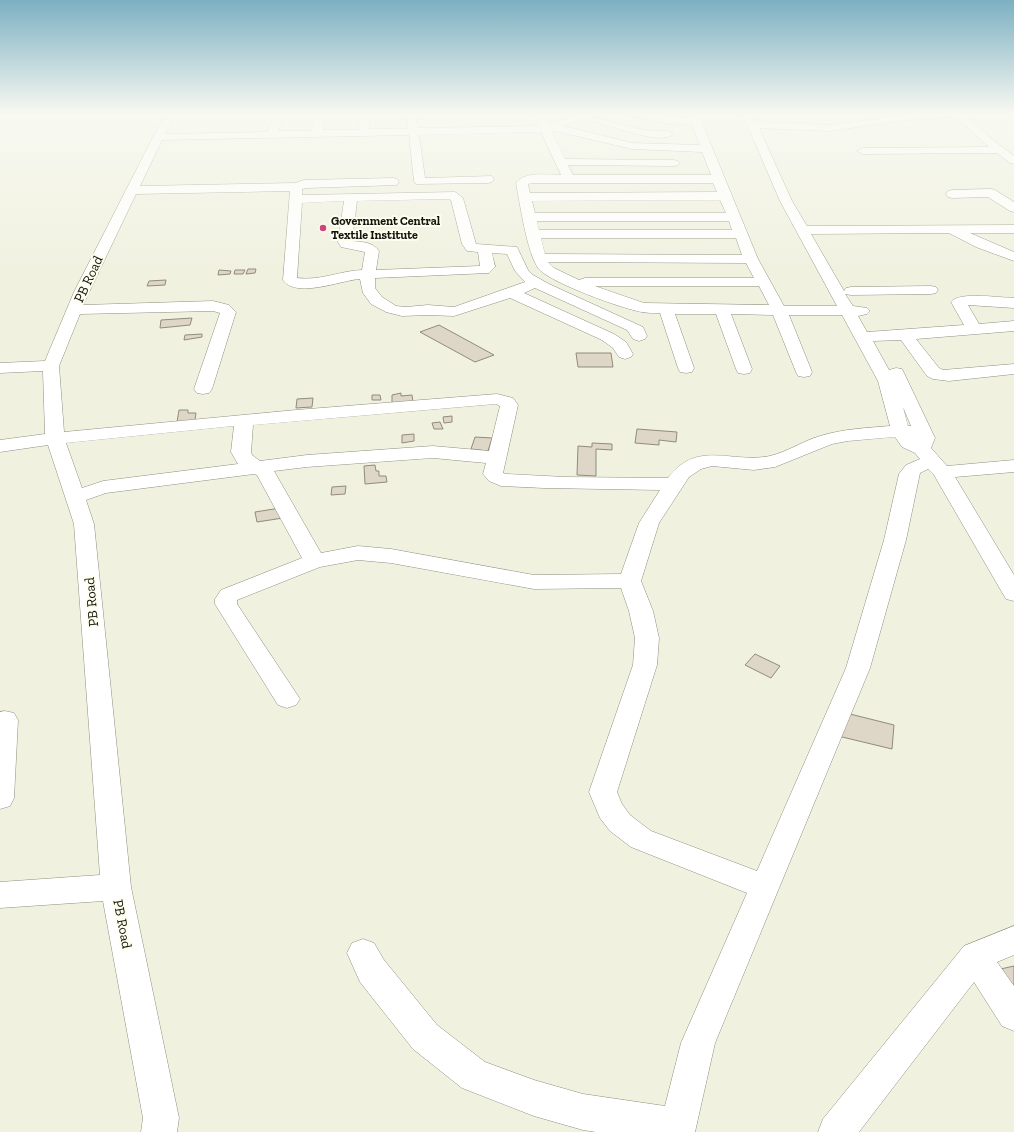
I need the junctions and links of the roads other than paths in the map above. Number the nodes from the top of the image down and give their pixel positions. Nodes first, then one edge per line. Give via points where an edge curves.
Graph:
1 (144, 166) edge
2 (418, 166) edge
3 (563, 166) edge
4 (713, 166) edge
5 (773, 166) edge
6 (783, 166) edge
7 (488, 179) dead end
8 (570, 179) junction
9 (718, 179) junction
10 (420, 181) junction
11 (795, 187) dead end
12 (132, 190) junction
13 (296, 193) junction
14 (952, 194) dead end
15 (725, 196) junction
16 (525, 197) junction
17 (351, 198) junction
18 (786, 201) junction
19 (1014, 208) edge
20 (529, 217) junction
21 (734, 217) junction
22 (951, 228) junction
23 (1014, 229) edge
24 (809, 230) junction
25 (533, 234) junction
26 (741, 234) junction
27 (484, 248) junction
28 (816, 255) junction
29 (831, 256) junction
30 (1014, 256) edge
31 (539, 258) junction
32 (751, 258) junction
33 (368, 274) junction
34 (570, 282) junction
35 (764, 282) junction
36 (536, 283) junction
37 (844, 286) junction
38 (931, 290) dead end
39 (510, 292) junction
40 (1014, 303) edge
41 (666, 309) junction
42 (74, 310) junction
43 (722, 310) junction
44 (779, 310) junction
45 (847, 310) junction
46 (862, 311) junction
47 (1014, 326) edge
48 (974, 330) junction
49 (638, 336) dead end
50 (906, 336) junction
51 (862, 337) junction
52 (879, 337) junction
53 (625, 354) dead end
54 (51, 366) junction
55 (0, 368) edge
56 (686, 368) dead end
57 (744, 369) dead end
58 (1014, 369) edge
59 (804, 372) dead end
60 (203, 389) dead end
61 (244, 420) junction
62 (900, 431) junction
63 (55, 438) junction
64 (0, 446) edge
65 (930, 454) junction
66 (497, 458) junction
67 (1014, 466) edge
68 (260, 467) junction
69 (674, 484) junction
70 (75, 497) junction
71 (315, 562) junction
72 (630, 581) junction
73 (1010, 581) edge
74 (287, 699) dead end
75 (5, 720) dead end
76 (0, 798) edge
77 (116, 887) junction
78 (765, 887) junction
79 (0, 895) edge
80 (1014, 940) edge
81 (363, 953) dead end
82 (976, 956) junction
83 (1014, 1015) edge
84 (163, 1127) edge
85 (678, 1129) edge
86 (836, 1132) edge

1 - 12 street, PB Road
2 - 10 street
3 - 8 street
4 - 9 street
5 - 18 street
6 - 11 street
7 - 10 street
8 - 9 street
8 - 16 street via 524,181 522,183
9 - 15 street
10 - 13 street via 304,184
12 - 13 street
12 - 42 street, PB Road
13 - 17 street
13 - 33 street via 290,280 295,283 321,283 349,275
14 - 19 street via 991,193
15 - 16 street
15 - 21 street
16 - 20 street
17 - 27 street via 444,194 455,196 469,244 472,248
17 - 33 street via 345,242 371,249
18 - 24 street
18 - 24 street via 802,201
20 - 21 street
20 - 25 street
21 - 26 street
22 - 23 street
22 - 24 street
22 - 30 street via 981,244
24 - 28 street
24 - 29 street
25 - 26 street
25 - 31 street
26 - 32 street
27 - 33 street via 488,267 484,270
27 - 36 street via 512,250 524,275
28 - 29 street
28 - 37 street
29 - 37 street
31 - 32 street
31 - 34 street via 549,271
32 - 35 street
33 - 39 street via 368,288 373,298 401,312 458,311
34 - 35 street
34 - 41 street via 632,305
35 - 44 street
36 - 39 street
36 - 49 street via 633,327 637,330
37 - 38 street
37 - 45 street
37 - 46 street
39 - 53 street via 616,342
40 - 48 street via 965,300 959,302
41 - 43 street
41 - 56 street
42 - 54 street, PB Road
42 - 60 street via 213,306 224,308 228,312
43 - 44 street
43 - 57 street
44 - 45 street
44 - 59 street
45 - 46 street
45 - 51 street
46 - 52 street
47 - 48 street
48 - 50 street
50 - 52 street
50 - 58 street via 933,372 939,375
51 - 52 street
51 - 62 street via 887,381
52 - 65 street
54 - 55 street
54 - 63 street, PB Road
61 - 63 street
61 - 66 street via 497,399 509,405
61 - 68 street via 242,457
62 - 65 street
62 - 69 street via 836,437 764,463 702,461 682,473
63 - 64 street
63 - 70 street, PB Road
65 - 67 street
65 - 73 street
65 - 78 street via 909,474 895,540 858,668
66 - 68 street via 449,453 416,453
66 - 69 street via 493,474 501,480 554,484
68 - 70 street via 104,487
68 - 71 street
69 - 72 street via 649,523
70 - 77 street, PB Road via 84,524
71 - 72 street via 343,555 371,553 534,582
71 - 74 street via 229,595 226,599 226,604
72 - 78 street via 647,638 645,665 603,792 610,810 641,839
75 - 76 street
77 - 79 street
77 - 84 street, PB Road
78 - 85 street via 698,1043
80 - 82 street
81 - 85 street via 372,971 424,1037 474,1076 534,1098 583,1112
82 - 83 street
82 - 86 street

